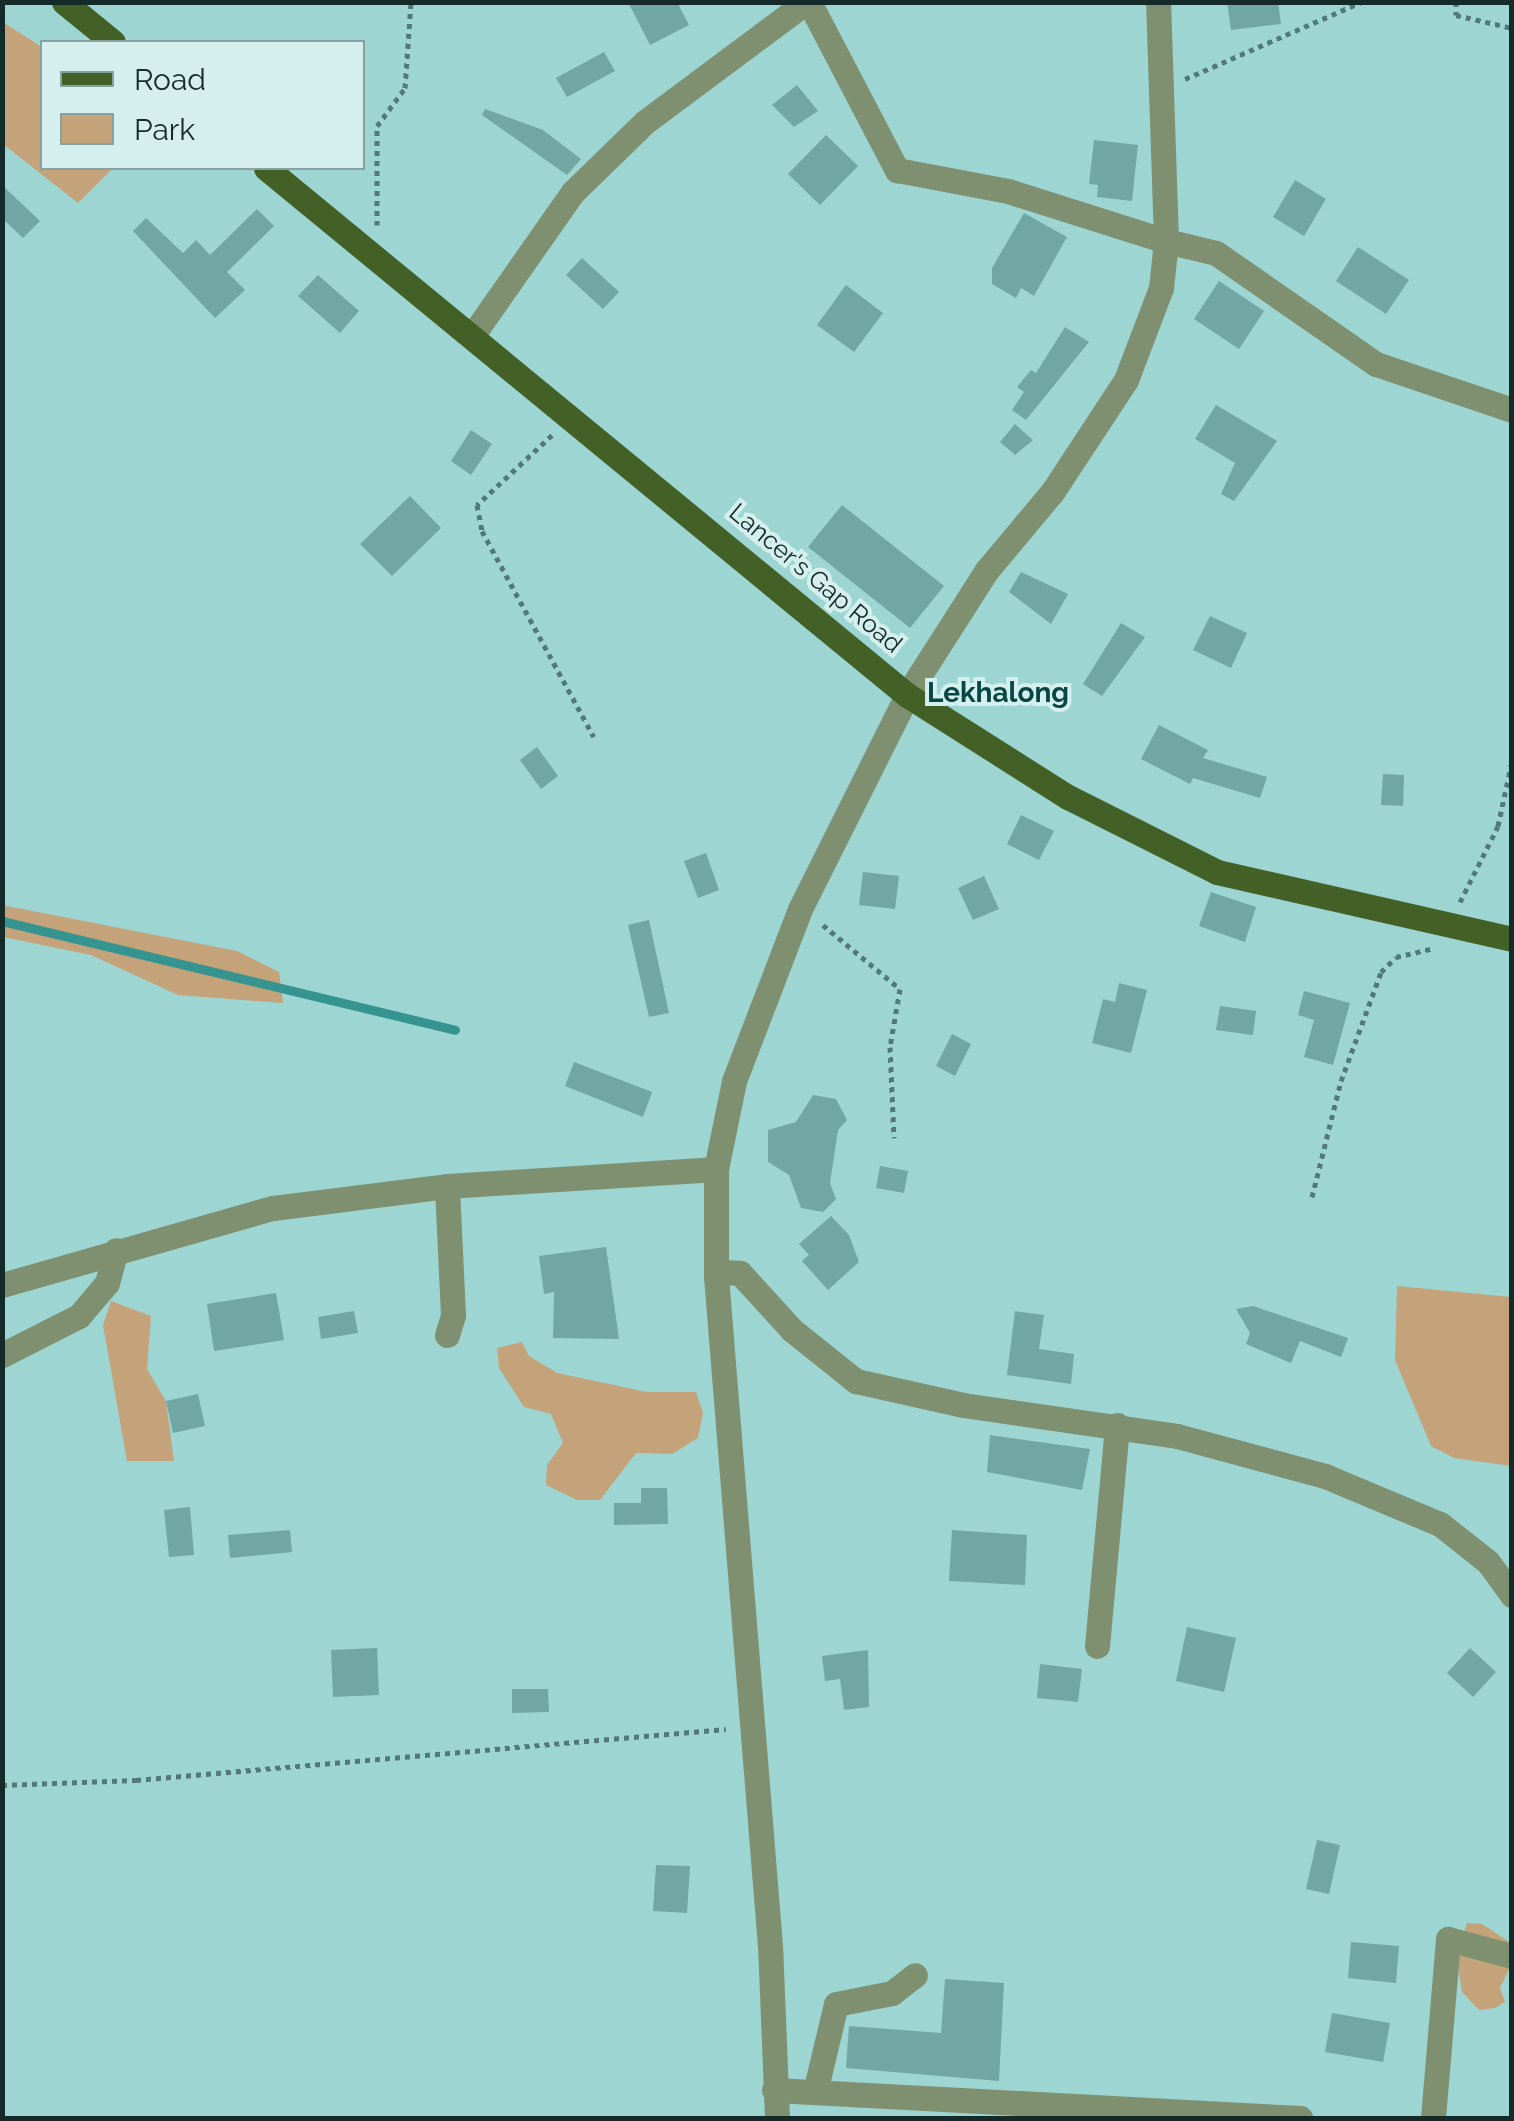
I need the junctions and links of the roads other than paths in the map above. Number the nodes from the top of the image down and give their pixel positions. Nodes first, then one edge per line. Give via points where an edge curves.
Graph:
1 (64, 2) edge
2 (807, 2) edge
3 (1158, 2) edge
4 (111, 40) edge
5 (268, 170) edge
6 (1166, 241) junction
7 (472, 336) junction
8 (1512, 410) edge
9 (907, 696) junction
10 (1512, 939) edge
11 (716, 1170) junction
12 (447, 1186) junction
13 (116, 1250) junction
14 (716, 1272) junction
15 (2, 1285) edge
16 (446, 1335) dead end
17 (2, 1355) edge
18 (1117, 1425) junction
19 (1512, 1595) edge
20 (1097, 1646) dead end
21 (1512, 1956) edge
22 (915, 1975) dead end
23 (774, 2090) junction
24 (815, 2092) junction
25 (777, 2118) edge
26 (1300, 2118) edge
27 (1433, 2118) edge

1 - 4 main road
2 - 6 street via 897,170 1008,191
2 - 7 street via 644,122 573,192
3 - 6 street
5 - 7 main road, Lancer's Gap Road
6 - 8 street via 1216,253 1376,364
6 - 9 street via 1160,288 1126,380 1054,491 987,570
7 - 9 main road, Lancer's Gap Road
9 - 10 main road, Lancer's Gap Road via 1158,847 1286,891
9 - 11 street via 800,909 734,1081
11 - 12 street
11 - 14 street
12 - 13 street via 273,1208
12 - 16 street via 452,1315
13 - 15 street
13 - 17 street via 108,1283 80,1316
14 - 18 street via 740,1273 792,1330 856,1381 963,1405
14 - 23 street via 770,1946
18 - 19 street via 1382,1496 1440,1524 1488,1562
18 - 20 street
21 - 27 street via 1448,1939
22 - 24 street via 892,1992 836,2004
23 - 24 street
23 - 25 street
24 - 26 street

